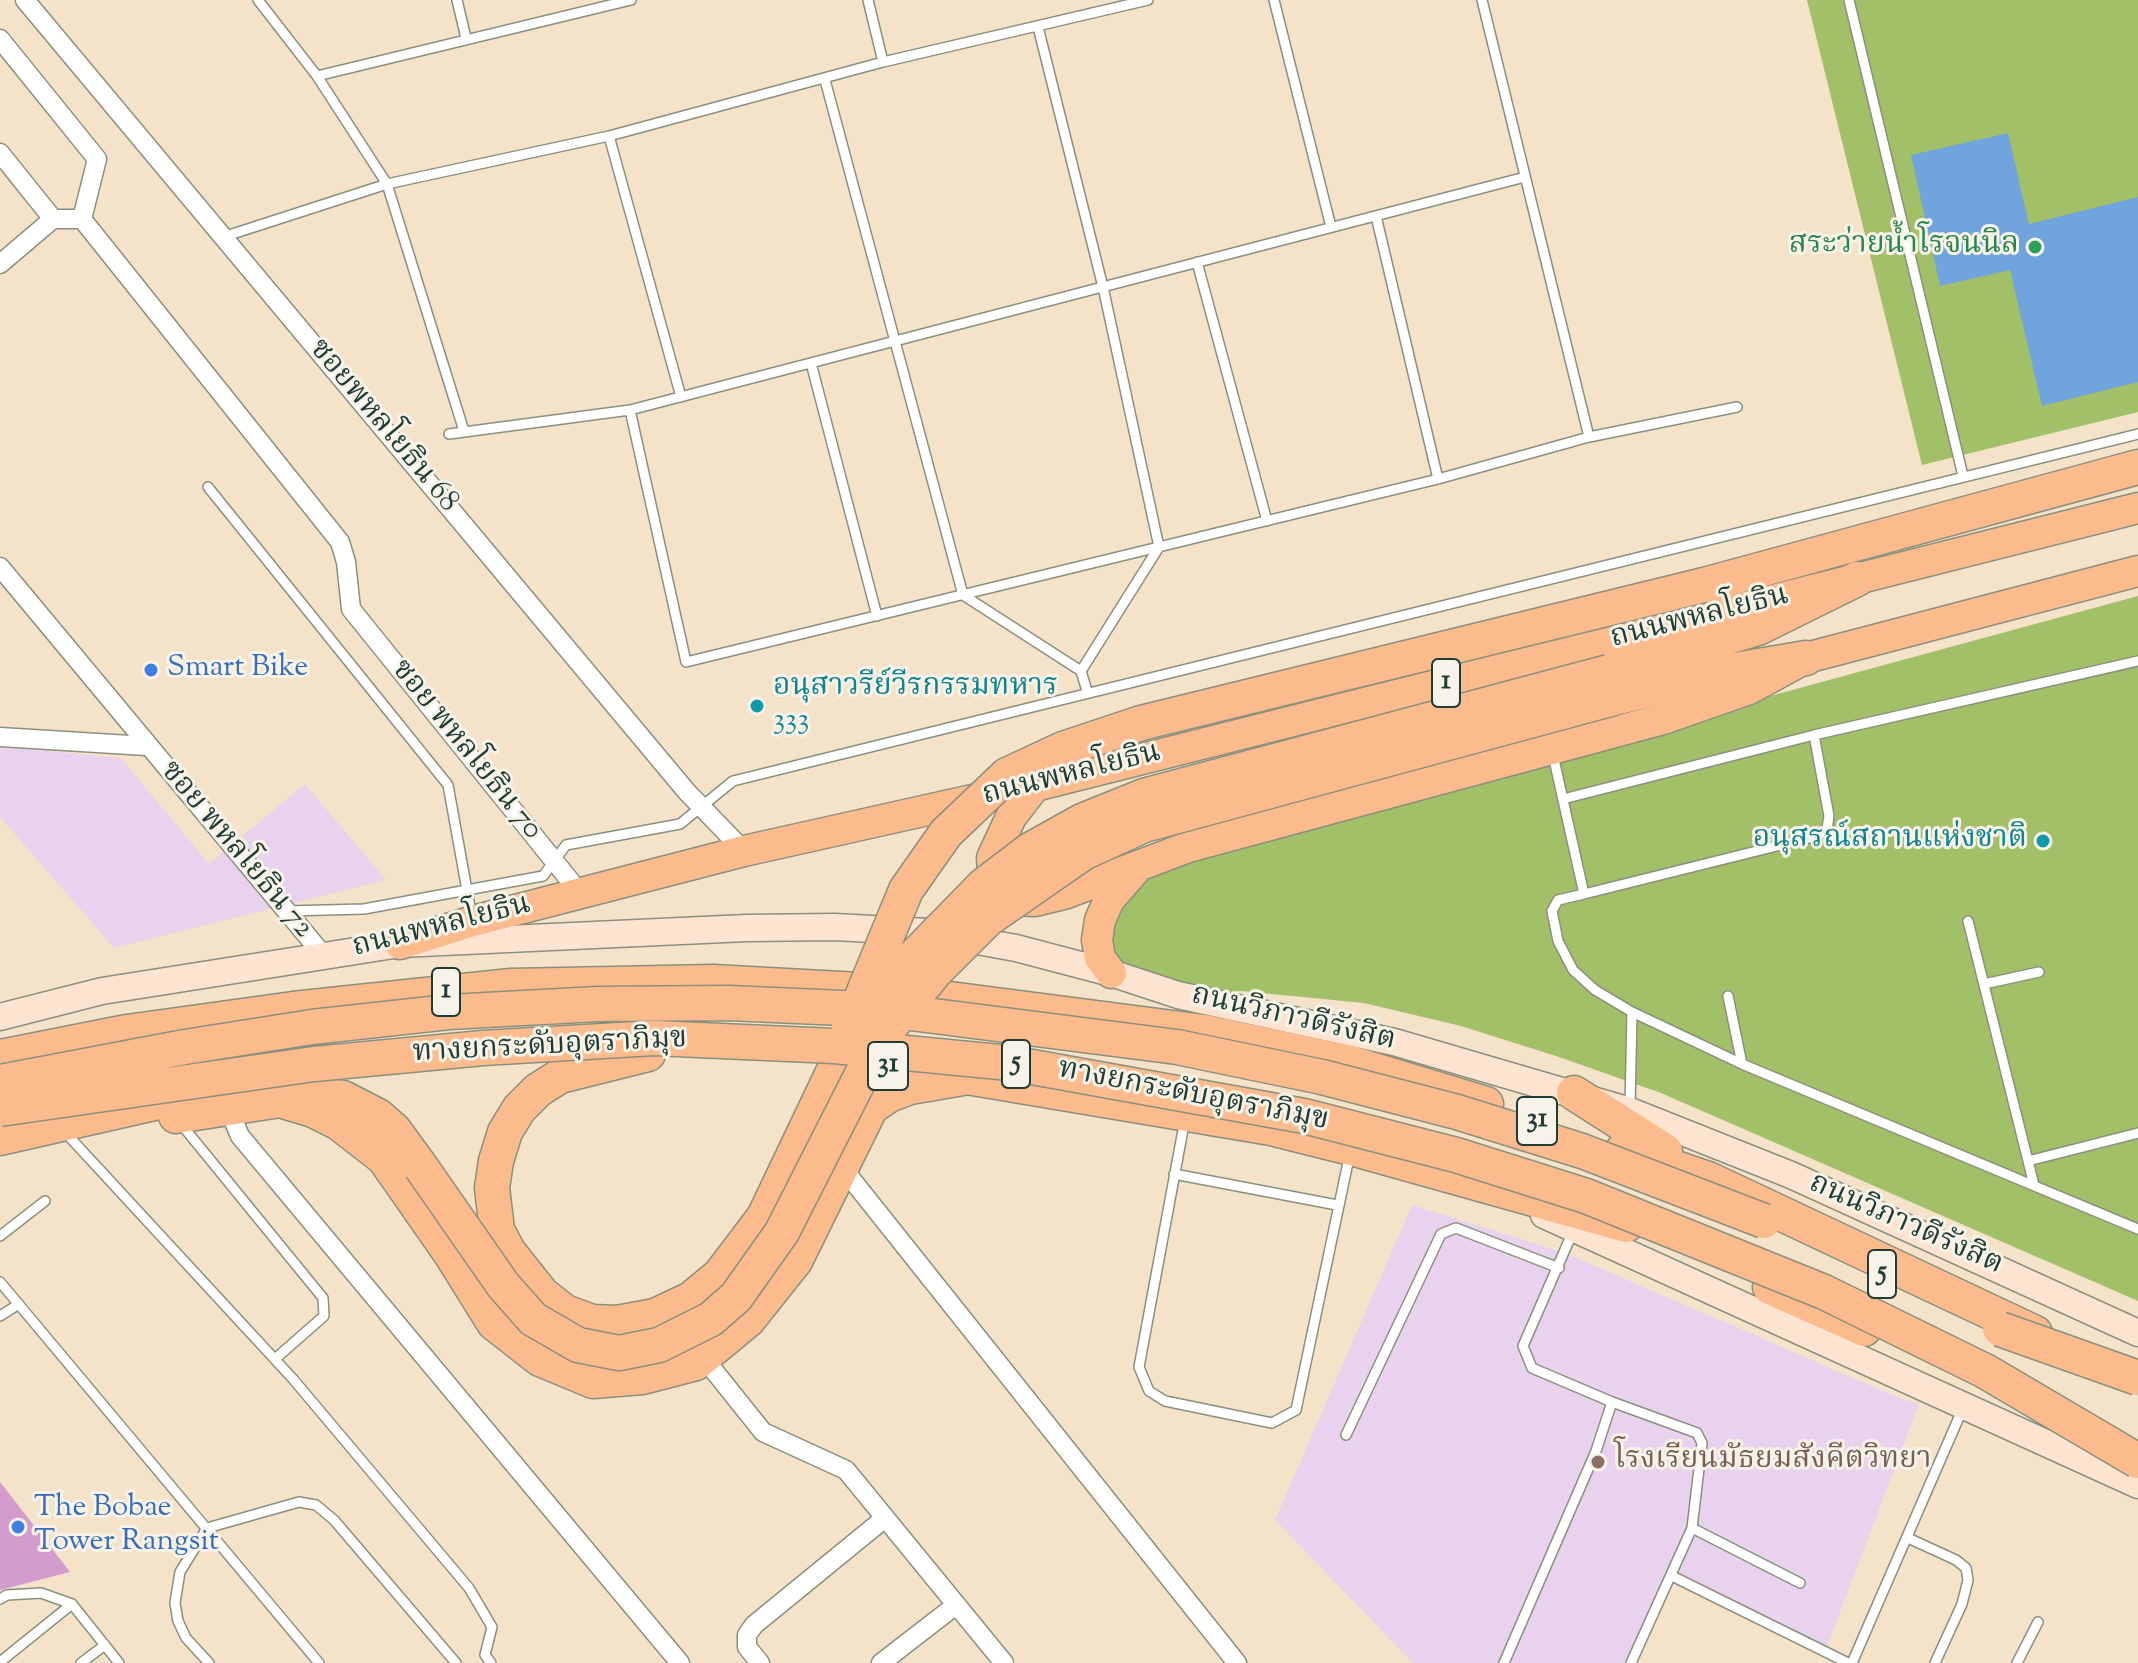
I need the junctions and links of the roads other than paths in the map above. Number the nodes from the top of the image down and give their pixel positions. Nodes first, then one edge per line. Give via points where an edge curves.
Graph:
1 (25, 0) edge
2 (258, 0) edge
3 (457, 0) edge
4 (631, 0) edge
5 (868, 0) edge
6 (1148, 0) edge
7 (1274, 0) edge
8 (1482, 0) edge
9 (1849, 0) edge
10 (1038, 27) junction
11 (466, 38) junction
12 (0, 39) edge
13 (883, 62) junction
14 (317, 76) junction
15 (825, 80) junction
16 (609, 136) junction
17 (0, 153) edge
18 (1525, 177) junction
19 (387, 184) junction
20 (1376, 216) junction
21 (53, 219) junction
22 (82, 219) junction
23 (1331, 227) junction
24 (223, 237) junction
25 (1197, 262) junction
26 (0, 264) edge
27 (1103, 287) junction
28 (896, 341) junction
29 (811, 363) junction
30 (681, 397) junction
31 (1737, 407) dead end
32 (630, 410) junction
33 (464, 431) junction
34 (449, 434) dead end
35 (2138, 434) edge
36 (1589, 437) junction
37 (2138, 467) edge
38 (1963, 476) junction
39 (1438, 479) junction
40 (208, 487) dead end
41 (2138, 508) edge
42 (1267, 521) junction
43 (1159, 547) junction
44 (0, 567) edge
45 (2138, 571) edge
46 (1857, 579) junction
47 (963, 595) junction
48 (877, 616) junction
49 (1806, 658) junction
50 (2138, 661) edge
51 (1081, 671) junction
52 (1612, 685) junction
53 (1087, 691) junction
54 (1814, 735) junction
55 (0, 737) edge
56 (146, 746) junction
57 (1551, 747) junction
58 (1035, 786) junction
59 (1563, 799) junction
60 (702, 807) junction
61 (744, 851) junction
62 (554, 861) junction
63 (1140, 865) junction
64 (468, 890) junction
65 (580, 893) junction
66 (1584, 894) junction
67 (287, 911) junction
68 (473, 921) junction
69 (1968, 921) dead end
70 (400, 944) junction
71 (324, 956) junction
72 (2039, 972) dead end
73 (1111, 973) junction
74 (1984, 984) junction
75 (896, 992) joint
76 (1728, 996) dead end
77 (1632, 1012) junction
78 (0, 1017) edge
79 (648, 1054) junction
80 (0, 1057) edge
81 (1742, 1064) junction
82 (836, 1066) junction
83 (976, 1076) junction
84 (0, 1082) edge
85 (1574, 1093) junction
86 (280, 1100) junction
87 (228, 1108) junction
88 (0, 1109) edge
89 (1630, 1111) junction
90 (1186, 1112) junction
91 (114, 1114) junction
92 (175, 1116) junction
93 (59, 1125) junction
94 (2138, 1133) edge
95 (0, 1138) edge
96 (1351, 1148) junction
97 (2028, 1161) junction
98 (841, 1166) junction
99 (1174, 1174) junction
100 (1460, 1177) junction
101 (1708, 1179) junction
102 (2034, 1185) junction
103 (45, 1201) dead end
104 (1337, 1205) junction
105 (1574, 1228) junction
106 (2138, 1229) edge
107 (0, 1236) edge
108 (1559, 1268) junction
109 (0, 1282) edge
110 (19, 1304) junction
111 (0, 1316) edge
112 (2000, 1329) junction
113 (2138, 1333) edge
114 (703, 1357) junction
115 (275, 1359) junction
116 (1985, 1371) junction
117 (2138, 1380) edge
118 (2138, 1395) edge
119 (1612, 1402) junction
120 (1964, 1405) junction
121 (1346, 1435) dead end
122 (2138, 1441) edge
123 (2138, 1452) edge
124 (2138, 1461) edge
125 (2138, 1485) edge
126 (885, 1518) junction
127 (207, 1528) junction
128 (1692, 1528) junction
129 (1908, 1538) junction
130 (1672, 1576) junction
131 (1800, 1583) dead end
132 (0, 1599) edge
133 (72, 1604) junction
134 (956, 1605) junction
135 (2038, 1622) dead end
136 (105, 1645) junction
137 (0, 1662) edge
138 (81, 1663) edge
139 (119, 1663) edge
140 (209, 1663) edge
141 (319, 1663) edge
142 (456, 1663) edge
143 (491, 1663) edge
144 (680, 1663) edge
145 (760, 1663) edge
146 (881, 1663) edge
147 (1004, 1663) edge
148 (1237, 1663) edge
149 (1504, 1663) edge
150 (1631, 1663) edge
151 (1850, 1663) edge
152 (1935, 1663) edge
153 (2017, 1663) edge

1 - 24 street, ซอยพหลโยธิน 68
2 - 14 lane
3 - 11 lane
4 - 11 lane
5 - 13 lane
6 - 10 lane
7 - 23 lane
8 - 18 lane
9 - 38 lane
10 - 13 lane
10 - 27 lane
11 - 14 lane
12 - 22 street via 97,159
13 - 15 lane
14 - 19 lane
15 - 16 lane
15 - 28 lane
16 - 19 lane
16 - 30 lane
17 - 21 street
18 - 20 lane
18 - 36 lane
19 - 24 lane
19 - 33 lane
20 - 23 lane
20 - 39 lane
21 - 22 street
21 - 26 street
22 - 62 street, ซอย พหลโยธิน 70 via 340,542 351,609
23 - 25 lane
24 - 60 street, ซอยพหลโยธิน 68
25 - 27 lane
25 - 42 lane
27 - 28 lane
27 - 43 lane
28 - 29 lane
28 - 47 lane
29 - 30 lane
29 - 48 lane
30 - 32 lane
31 - 36 lane
32 - 33 lane
32 - 48 lane via 686,662
33 - 34 lane
35 - 38 lane
36 - 39 lane
37 - 82 highway, bridge via 1704,585 1141,723 1063,749 1007,775 946,833 906,890
38 - 53 lane
39 - 42 lane
40 - 64 lane via 448,785
41 - 46 main road, ถนนพหลโยธิน / 1
42 - 43 lane
43 - 47 lane
43 - 51 lane
44 - 56 street, ซอย พหลโยธิน 72
45 - 49 main road
46 - 52 highway via 1758,628
46 - 58 main road, ถนนพหลโยธิน / 1
47 - 48 lane
47 - 51 lane
49 - 52 highway
49 - 57 main road via 1749,689 1663,719
50 - 54 lane
51 - 53 lane
52 - 82 highway, bridge via 1144,796 1082,821 1030,850 943,923 898,973
52 - 86 highway, bridge via 1144,825 1083,853 988,919 935,972 880,1039 782,1232 736,1297 711,1319 659,1345 619,1353 578,1345 533,1319 503,1285 394,1130 363,1106 324,1096
53 - 60 lane via 733,781
54 - 59 lane
54 - 66 lane via 1829,816 1827,829 1817,836
55 - 56 street
56 - 67 street, ซอย พหลโยธิน 72
57 - 59 lane
57 - 63 main road via 1188,847
58 - 61 main road, ถนนพหลโยธิน / 1
58 - 63 main road via 1011,817 992,858 1001,892 1013,900 1035,901
59 - 66 lane
60 - 61 street, ซอยพหลโยธิน 68
60 - 62 lane via 680,824 566,845
61 - 65 main road, ถนนพหลโยธิน / 1
62 - 64 lane via 543,876
62 - 65 street, ซอย พหลโยธิน 70
63 - 73 main road via 1109,900 1100,920 1100,958
64 - 67 lane via 364,909
64 - 68 lane
65 - 68 main road, ถนนพหลโยธิน / 1
66 - 77 lane via 1558,900 1552,911 1558,941 1573,970
67 - 71 street, ซอย พหลโยธิน 72
68 - 70 main road, ถนนพหลโยธิน / 1
69 - 74 lane
70 - 71 main road, ถนนพหลโยธิน / 1
70 - 73 main road, ถนนวิภาวดีรังสิต / 31 via 835,927 927,932
71 - 78 main road, ถนนพหลโยธิน / 1 via 102,991
72 - 74 lane
73 - 85 main road, ถนนวิภาวดีรังสิต / 31 via 1178,995 1394,1042
74 - 97 lane
75 - 80 highway, ถนนพหลโยธิน / 1 via 713,982 511,986 127,1032
75 - 101 highway, ถนนวิภาวดีรังสิต / 31 via 1204,1032 1354,1064
76 - 81 lane
77 - 81 lane
77 - 89 lane
79 - 82 highway via 560,1076 538,1090 505,1132 496,1161 492,1188 497,1230 523,1274 565,1312 592,1322 655,1316 691,1299 720,1275 764,1217
79 - 83 highway, 31 via 852,1061
79 - 91 highway, 1 via 530,1055 310,1071
81 - 102 lane
83 - 90 highway, 31
83 - 98 highway via 889,1095 871,1107
84 - 112 highway, ทางยกระดับอุตราภิมุข / 5, bridge via 312,1027 583,1004 887,1010 1020,1025 1177,1047 1471,1116 1707,1196
85 - 89 main road, ถนนวิภาวดีรังสิต / 31
85 - 101 highway
86 - 87 highway, 1
86 - 114 highway via 339,1123 384,1158 494,1323 540,1359 593,1381 642,1377
87 - 92 highway, 1
87 - 144 street via 240,1136
88 - 116 highway, ทางยกระดับอุตราภิมุข / 5, bridge via 314,1064 654,1038 834,1046 1010,1063 1304,1116 1543,1182 1810,1286
89 - 113 main road, ถนนวิภาวดีรังสิต / 31 via 1805,1180
90 - 96 highway, 31
90 - 99 lane
91 - 92 highway, 1
91 - 93 highway, 1
92 - 115 lane via 323,1298 324,1316
93 - 95 highway, 1
93 - 115 lane
94 - 97 lane
96 - 100 highway, 31
96 - 104 lane
97 - 102 lane
98 - 114 highway via 795,1261 748,1320
98 - 148 street
99 - 104 lane
99 - 104 lane via 1141,1379 1165,1401 1272,1423 1296,1410
100 - 105 main road, 31
100 - 123 highway, 31 via 1643,1230
101 - 117 highway, ถนนวิภาวดีรังสิต / 31
102 - 106 lane
103 - 107 lane
105 - 108 lane
105 - 120 main road, 31
108 - 119 lane via 1523,1346 1526,1358 1532,1368
108 - 121 lane via 1456,1228 1441,1234
109 - 110 lane
110 - 111 lane
110 - 127 lane
112 - 117 highway, 5, bridge
112 - 118 highway, ทางยกระดับอุตราภิมุข / 5, bridge
114 - 126 street via 763,1432 846,1470
115 - 143 lane via 469,1588 492,1627 485,1655
116 - 122 highway, ทางยกระดับอุตราภิมุข / 5, bridge
116 - 124 highway, 5, bridge
119 - 128 lane via 1697,1433 1702,1443
119 - 149 lane
120 - 125 main road, 31
120 - 129 lane
126 - 134 street
126 - 145 street via 754,1625 747,1647
127 - 140 lane via 180,1572 175,1603 186,1638
127 - 141 lane
127 - 142 lane via 299,1502 316,1505
128 - 130 lane
128 - 131 lane
129 - 151 lane
129 - 152 lane via 1966,1568 1962,1604
130 - 150 lane
130 - 151 lane
132 - 133 lane via 41,1593
133 - 136 lane
133 - 137 lane
134 - 146 street
134 - 147 street
135 - 153 lane
136 - 138 lane
136 - 139 lane

